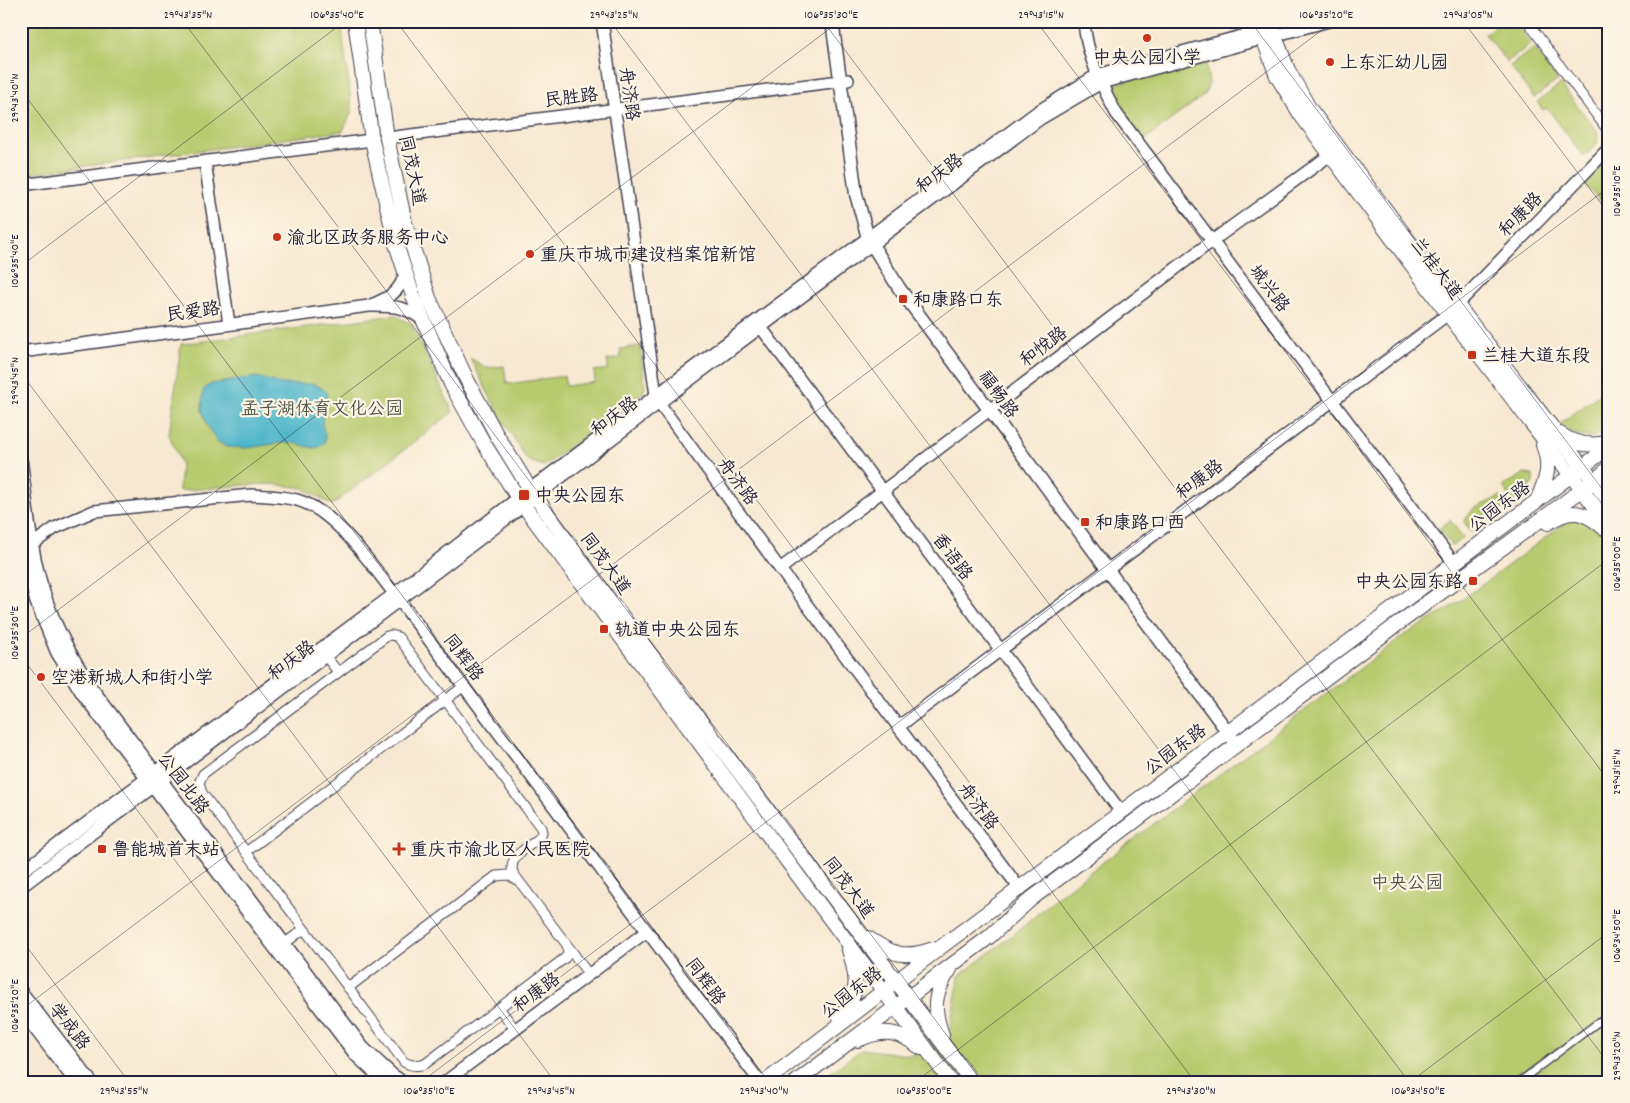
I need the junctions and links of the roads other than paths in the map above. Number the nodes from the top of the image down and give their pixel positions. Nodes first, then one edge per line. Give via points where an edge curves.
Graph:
1 (355, 21) edge
2 (370, 21) edge
3 (602, 21) edge
4 (832, 21) edge
5 (840, 21) edge
6 (1084, 21) edge
7 (1300, 21) edge
8 (1329, 21) edge
9 (1527, 21) edge
10 (1265, 30) edge
11 (1099, 79) junction
12 (844, 80) junction
13 (614, 110) junction
14 (1609, 132) edge
15 (387, 138) junction
16 (372, 140) junction
17 (1609, 148) edge
18 (1330, 155) junction
19 (205, 162) junction
20 (21, 185) edge
21 (873, 239) junction
22 (1212, 241) junction
23 (405, 273) junction
24 (369, 306) junction
25 (1452, 310) junction
26 (424, 321) junction
27 (229, 324) junction
28 (759, 324) junction
29 (21, 352) edge
30 (657, 399) junction
31 (1332, 401) junction
32 (992, 407) junction
33 (1542, 427) junction
34 (1609, 442) edge
35 (1609, 447) edge
36 (21, 462) edge
37 (1582, 467) junction
38 (1609, 468) edge
39 (1570, 475) junction
40 (1594, 481) junction
41 (1581, 490) junction
42 (883, 491) junction
43 (527, 498) junction
44 (1537, 500) junction
45 (1609, 501) edge
46 (1609, 525) edge
47 (1609, 532) edge
48 (24, 546) edge
49 (1500, 549) junction
50 (1454, 563) junction
51 (1110, 567) junction
52 (780, 569) junction
53 (397, 597) junction
54 (1001, 650) junction
55 (323, 653) junction
56 (338, 672) junction
57 (464, 686) junction
58 (445, 700) junction
59 (898, 727) junction
60 (1231, 730) junction
61 (1241, 743) junction
62 (154, 779) junction
63 (1121, 812) junction
64 (246, 852) junction
65 (21, 872) edge
66 (521, 883) junction
67 (21, 886) edge
68 (1020, 888) junction
69 (304, 929) junction
70 (857, 930) junction
71 (647, 931) junction
72 (846, 940) junction
73 (568, 945) junction
74 (280, 947) junction
75 (941, 947) junction
76 (953, 963) junction
77 (589, 974) junction
78 (896, 981) junction
79 (348, 988) junction
80 (884, 991) junction
81 (21, 992) edge
82 (908, 997) junction
83 (895, 1006) junction
84 (499, 1008) junction
85 (21, 1010) edge
86 (1609, 1014) edge
87 (515, 1029) junction
88 (826, 1035) junction
89 (947, 1048) junction
90 (837, 1050) junction
91 (933, 1058) junction
92 (76, 1082) edge
93 (91, 1082) edge
94 (385, 1082) edge
95 (402, 1082) edge
96 (445, 1082) edge
97 (760, 1082) edge
98 (765, 1082) edge
99 (796, 1082) edge
100 (951, 1082) edge
101 (972, 1082) edge
102 (1519, 1082) edge

1 - 16 main road, 同茂大道
2 - 15 main road, 同茂大道
3 - 13 street, 舟济路
4 - 12 main road, 福畅路
5 - 12 main road, 福畅路
6 - 11 street, 城兴路
7 - 10 street, 和庆路
8 - 10 street, 和庆路
9 - 14 street
10 - 11 street, 和庆路
10 - 18 main road, 兰桂大道 via 1277,76
10 - 25 main road, 兰桂大道 via 1310,108
11 - 21 street, 和庆路
11 - 22 street, 城兴路 via 1131,135
12 - 13 street, 民胜路
12 - 21 main road, 福畅路 via 856,194
13 - 15 street, 民胜路
13 - 30 street, 舟济路
15 - 43 main road, 同茂大道 via 406,223 429,298
16 - 19 street
16 - 23 main road, 同茂大道
17 - 25 street, 和康路
18 - 22 street, 和悦路
18 - 25 main road, 兰桂大道
19 - 20 street
19 - 27 street
21 - 28 street, 和庆路
21 - 32 main road, 福畅路 via 899,288
22 - 31 street, 城兴路
22 - 32 street, 和悦路
23 - 24 street via 392,296
23 - 26 main road, 同茂大道
24 - 26 street via 401,306
24 - 27 street, 民爱路
25 - 31 street, 和康路
25 - 33 main road, 兰桂大道
26 - 43 main road, 同茂大道 via 451,384 483,442
27 - 29 street, 民爱路
28 - 30 street, 和庆路
28 - 42 street, 香语路
30 - 43 street, 和庆路
30 - 52 street, 舟济路
31 - 50 street, 城兴路
31 - 51 street, 和康路
32 - 42 street, 和悦路
32 - 51 main road, 福畅路
33 - 34 main road via 1582,445
33 - 37 main road, 兰桂大道
33 - 39 main road, 兰桂大道
33 - 44 main road via 1548,472
35 - 37 main road, 公园东路
36 - 48 main road, 公园北路
37 - 39 main road, 公园东路
37 - 40 main road, 兰桂大道
38 - 40 main road, 公园东路
39 - 41 main road, 兰桂大道
39 - 44 main road, 公园东路
40 - 41 main road, 公园东路
40 - 45 main road, 兰桂大道
41 - 46 main road, 兰桂大道
41 - 49 main road, 公园东路
42 - 52 street, 和悦路
42 - 54 street, 香语路
43 - 53 street, 和庆路
43 - 70 main road, 同茂大道 via 597,583
43 - 72 main road, 同茂大道
44 - 50 main road, 公园东路
47 - 49 main road via 1580,512 1560,515 1519,543
48 - 53 street, 同辉路 via 94,511 252,495 275,496 298,500 321,511 340,526
48 - 62 main road, 公园北路 via 66,647
49 - 61 main road, 公园东路
50 - 60 main road, 公园东路
51 - 54 street, 和康路
51 - 60 main road, 福畅路
52 - 59 street, 舟济路
53 - 55 street, 和庆路
53 - 57 street, 同辉路
54 - 59 street, 和康路
54 - 63 street, 香语路
55 - 56 street
55 - 62 street, 和庆路
56 - 58 street via 391,635 398,637
56 - 64 street via 200,778 202,794
57 - 58 street
57 - 71 street, 同辉路
58 - 64 street
58 - 66 street via 541,828 541,836 517,855 512,864 513,873
59 - 68 street, 舟济路
60 - 61 main road, 福畅路
60 - 63 main road, 公园东路
61 - 76 main road, 公园东路 via 1032,899
62 - 65 street, 和庆路
62 - 67 street, 和庆路
62 - 74 main road, 公园北路
63 - 68 main road, 公园东路
64 - 69 street
66 - 73 street
66 - 79 street via 508,875 496,876
68 - 75 main road, 公园东路
69 - 74 street
69 - 79 street
70 - 75 main road via 881,947 900,955
70 - 78 main road, 同茂大道
71 - 77 street, 和康路
71 - 97 street, 同辉路
72 - 80 main road, 同茂大道
72 - 88 main road via 855,970 856,988 851,1005
73 - 77 street
73 - 84 street via 565,958
74 - 94 main road, 公园北路 via 356,1055
74 - 95 main road, 公园北路 via 363,1048
75 - 78 main road, 公园东路
76 - 82 main road, 公园东路
76 - 89 main road via 935,1000 936,1018
77 - 87 street, 和康路
78 - 80 main road, 公园东路
78 - 82 main road, 同茂大道
79 - 84 street via 404,1062 414,1066 425,1064
80 - 83 main road, 同茂大道
80 - 88 main road, 公园东路
81 - 93 main road, 学成路
82 - 83 main road, 公园东路
82 - 89 main road, 同茂大道
83 - 90 main road, 公园东路
83 - 91 main road, 同茂大道
84 - 87 street
85 - 92 main road, 学成路
86 - 102 street
87 - 96 street, 和康路
88 - 98 main road, 公园东路
89 - 101 main road, 同茂大道
90 - 91 main road via 872,1033 890,1032 910,1039
90 - 99 main road, 公园东路
91 - 100 main road, 同茂大道

